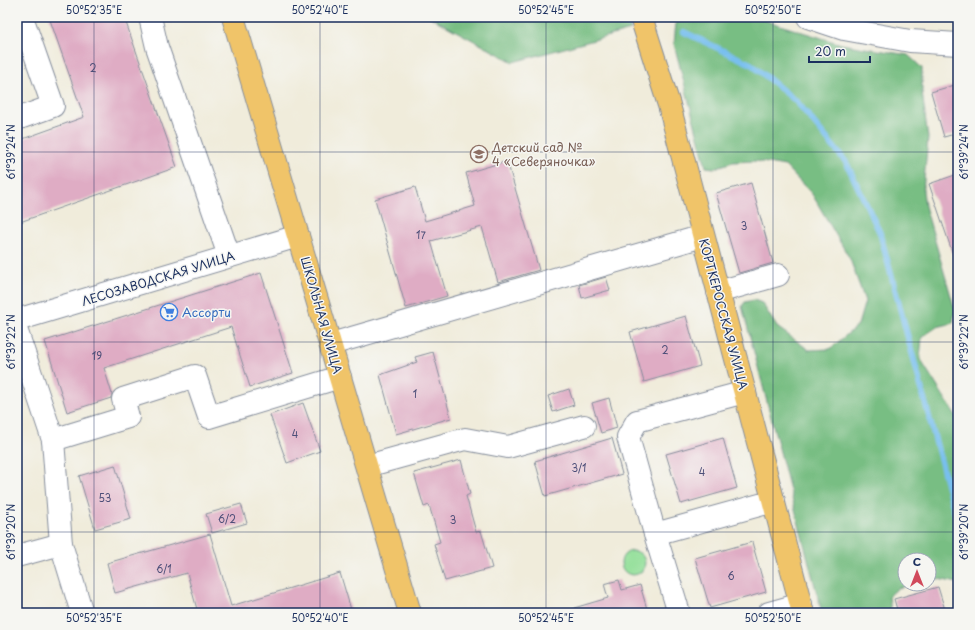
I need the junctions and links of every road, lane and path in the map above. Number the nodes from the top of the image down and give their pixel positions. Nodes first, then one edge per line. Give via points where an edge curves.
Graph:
1 (22, 17) edge
2 (150, 17) edge
3 (233, 17) edge
4 (641, 17) edge
5 (808, 17) edge
6 (845, 23) edge
7 (958, 44) edge
8 (17, 119) edge
9 (298, 236) junction
10 (703, 236) junction
11 (229, 256) junction
12 (778, 275) dead end
13 (718, 292) junction
14 (17, 320) edge
15 (17, 332) edge
16 (331, 344) junction
17 (340, 377) junction
18 (745, 392) junction
19 (584, 426) dead end
20 (53, 440) junction
21 (367, 466) junction
22 (774, 501) junction
23 (656, 534) junction
24 (61, 544) junction
25 (17, 556) edge
26 (802, 608) edge
27 (82, 613) edge
28 (410, 613) edge
29 (679, 613) edge
30 (768, 613) edge

1 - 8 street via 53,106
2 - 11 street via 157,47
3 - 9 main road, ШКОЛЬНАЯ УЛИЦА
4 - 10 main road, КОРТКЕРОССКАЯ УЛИЦА via 669,105
5 - 6 street
6 - 7 street via 910,41
9 - 11 street, ЛЕСОЗАВОДСКАЯ УЛИЦА
9 - 16 main road, ШКОЛЬНАЯ УЛИЦА
10 - 13 main road, КОРТКЕРОССКАЯ УЛИЦА
10 - 16 street
11 - 14 street, ЛЕСОЗАВОДСКАЯ УЛИЦА
12 - 13 street
13 - 18 main road, КОРТКЕРОССКАЯ УЛИЦА
15 - 20 street
16 - 17 main road, ШКОЛЬНАЯ УЛИЦА
17 - 20 street via 209,417 195,376 123,399 128,417
17 - 21 main road, ШКОЛЬНАЯ УЛИЦА
18 - 22 main road, КОРТКЕРОССКАЯ УЛИЦА
18 - 23 street via 637,421 628,437
19 - 21 street via 508,447 465,439
20 - 24 street
21 - 28 main road, ШКОЛЬНАЯ УЛИЦА
22 - 23 street
22 - 26 main road, КОРТКЕРОССКАЯ УЛИЦА
23 - 29 street
24 - 25 street
24 - 27 street
26 - 30 street

